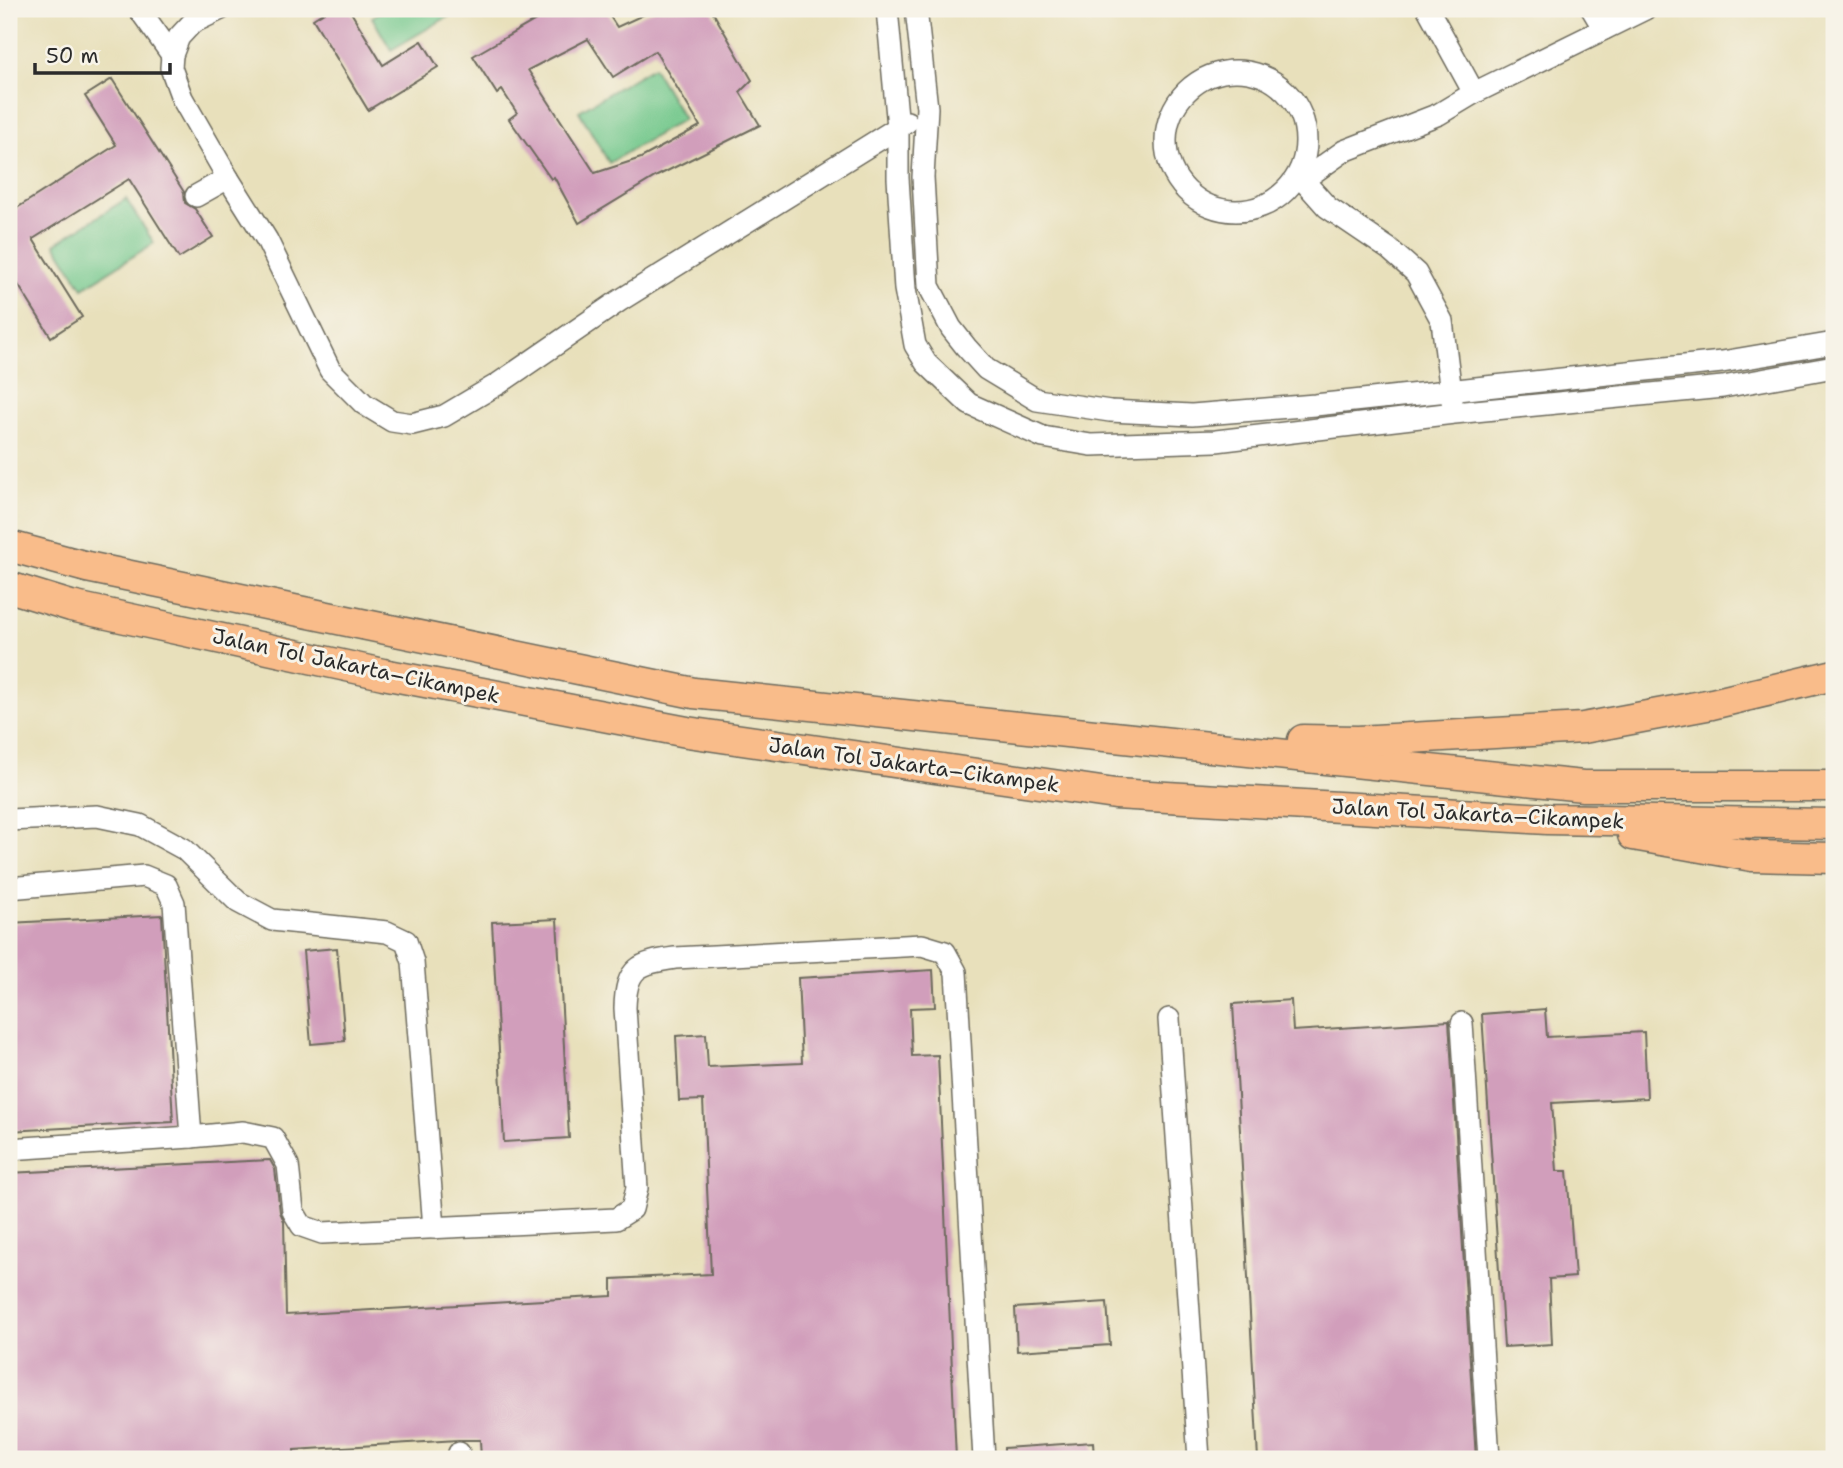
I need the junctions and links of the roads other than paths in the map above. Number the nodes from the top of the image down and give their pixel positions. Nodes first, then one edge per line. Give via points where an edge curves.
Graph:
1 (139, 9) edge
2 (220, 9) edge
3 (887, 9) edge
4 (916, 9) edge
5 (1428, 9) edge
6 (1592, 9) edge
7 (1644, 9) edge
8 (1604, 29) junction
9 (173, 55) junction
10 (1474, 93) junction
11 (928, 108) junction
12 (898, 127) junction
13 (228, 178) junction
14 (1298, 180) junction
15 (196, 196) dead end
16 (1834, 343) edge
17 (1834, 367) edge
18 (1450, 390) junction
19 (1454, 413) junction
20 (9, 546) edge
21 (9, 587) edge
22 (1834, 675) edge
23 (1110, 738) junction
24 (1834, 786) edge
25 (1547, 819) junction
26 (9, 820) edge
27 (1834, 824) edge
28 (1834, 858) edge
29 (9, 888) edge
30 (1170, 1019) dead end
31 (1462, 1023) dead end
32 (191, 1137) junction
33 (9, 1149) edge
34 (434, 1228) junction
35 (984, 1459) edge
36 (1199, 1459) edge
37 (1489, 1459) edge

1 - 9 street
2 - 9 street via 192,23
3 - 12 street
4 - 11 street
5 - 10 street
6 - 8 street
7 - 8 street
8 - 10 street
9 - 13 street via 171,68 182,98
10 - 14 street via 1439,114 1344,151
11 - 12 street
11 - 18 street via 923,177 929,286 951,328 986,369 1037,400 1110,411 1192,415
12 - 13 street via 619,301 498,384 444,416 412,424 392,421 364,404 330,370 267,240
12 - 19 street via 905,289 915,345 926,363 969,404 1043,437 1091,445 1216,441
13 - 15 street
14 - 14 street via 1275,200 1249,211 1221,210 1196,200 1176,180 1166,155 1167,127 1178,102 1197,82 1223,72 1250,72 1276,83 1295,103 1305,128 1305,155
14 - 18 street via 1416,274 1442,321
16 - 18 street via 1722,362
17 - 19 street via 1723,387
18 - 19 street
20 - 23 highway, Jalan Tol Jakarta–Cikampek via 87,567 694,693
21 - 25 highway, Jalan Tol Jakarta–Cikampek via 71,606 383,674 687,732 1115,794
22 - 23 highway via 1712,704 1583,727 1358,741
23 - 24 highway, Jalan Tol Jakarta–Cikampek via 1583,786
25 - 27 highway, Jalan Tol Jakarta–Cikampek
25 - 28 highway via 1752,856
26 - 34 street via 97,816 140,825 184,849 238,902 272,920 387,932 406,941 414,962
29 - 32 street via 144,876 166,885 174,903
30 - 36 street
31 - 37 street
32 - 33 street
32 - 34 street via 243,1132 272,1138 288,1165 293,1211 302,1226 322,1233
34 - 35 street via 616,1219 632,1209 637,1188 625,985 648,962 922,945 945,952 956,972

